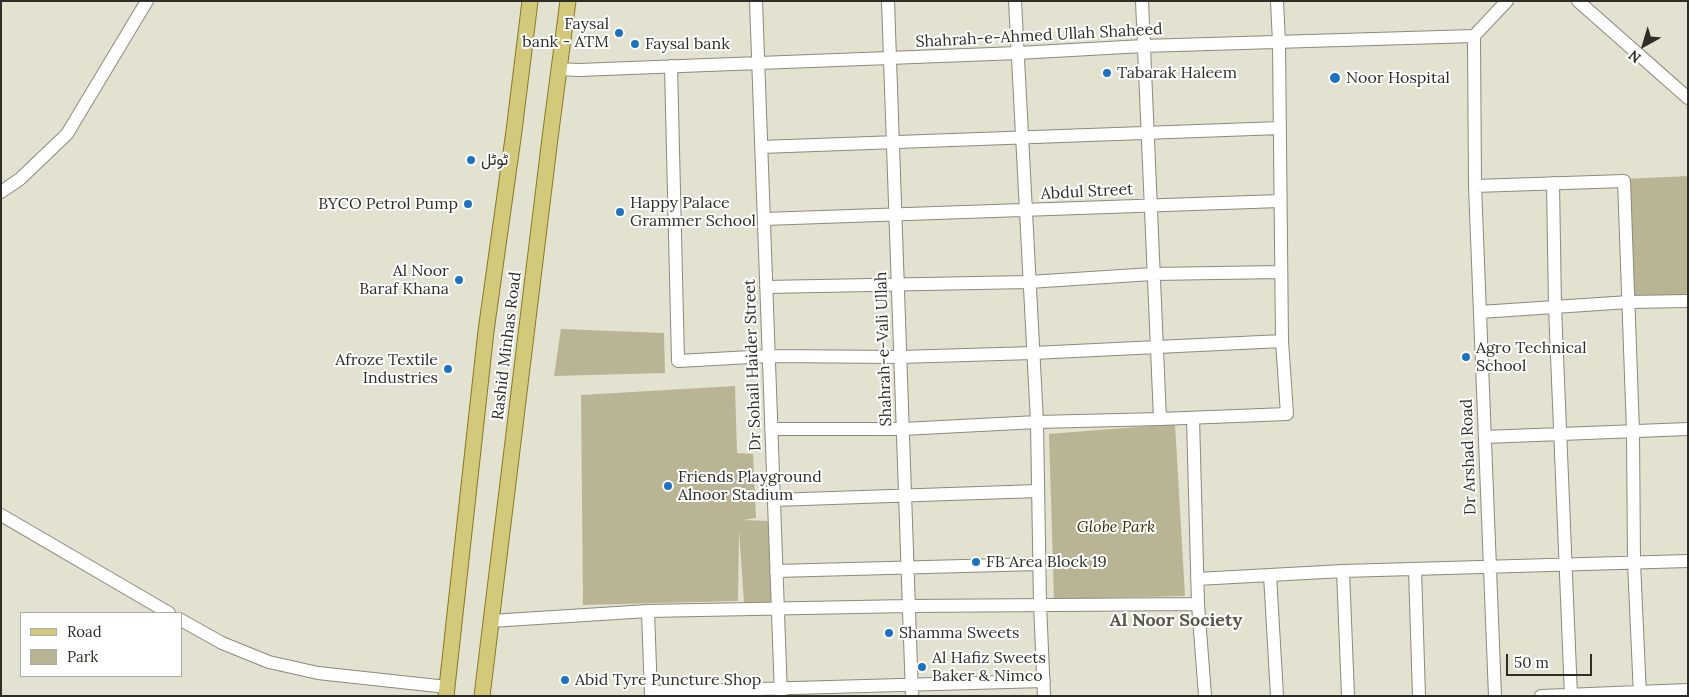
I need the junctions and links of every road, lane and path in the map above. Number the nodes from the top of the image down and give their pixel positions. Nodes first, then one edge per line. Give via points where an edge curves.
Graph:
1 (147, 1) edge
2 (530, 1) edge
3 (568, 1) edge
4 (756, 1) edge
5 (888, 1) edge
6 (1015, 1) edge
7 (1142, 1) edge
8 (1277, 1) edge
9 (1507, 1) edge
10 (1578, 1) edge
11 (1474, 36) junction
12 (1279, 43) junction
13 (1143, 46) junction
14 (1018, 53) junction
15 (891, 58) junction
16 (759, 63) junction
17 (671, 66) junction
18 (558, 69) junction
19 (1688, 98) edge
20 (1280, 128) junction
21 (1148, 132) junction
22 (1022, 136) junction
23 (893, 142) junction
24 (762, 147) junction
25 (1554, 183) junction
26 (1475, 186) junction
27 (1, 192) edge
28 (1280, 201) junction
29 (1150, 205) junction
30 (1026, 211) junction
31 (896, 215) junction
32 (764, 219) junction
33 (1281, 272) junction
34 (1152, 274) junction
35 (1029, 282) junction
36 (898, 284) junction
37 (766, 287) junction
38 (1688, 301) edge
39 (1629, 302) junction
40 (1555, 307) junction
41 (1480, 312) junction
42 (1282, 342) junction
43 (1156, 346) junction
44 (1033, 353) junction
45 (769, 356) junction
46 (900, 357) junction
47 (1193, 418) junction
48 (1160, 420) junction
49 (1036, 422) junction
50 (771, 429) junction
51 (903, 429) junction
52 (1688, 429) edge
53 (1633, 431) junction
54 (1561, 434) junction
55 (1485, 437) junction
56 (1038, 491) junction
57 (905, 496) junction
58 (774, 500) junction
59 (1, 515) edge
60 (1688, 561) edge
61 (1634, 562) junction
62 (1040, 564) junction
63 (1565, 564) junction
64 (1490, 566) junction
65 (908, 568) junction
66 (1415, 570) junction
67 (776, 571) junction
68 (1344, 571) junction
69 (1270, 575) junction
70 (1197, 579) junction
71 (1040, 604) junction
72 (1198, 604) junction
73 (909, 606) junction
74 (778, 609) junction
75 (648, 611) junction
76 (167, 612) edge
77 (182, 621) edge
78 (491, 621) junction
79 (1044, 681) junction
80 (1688, 690) edge
81 (447, 691) edge
82 (912, 691) edge
83 (781, 692) edge
84 (651, 694) edge
85 (1640, 694) edge
86 (1571, 695) edge
87 (482, 696) edge
88 (1044, 696) edge
89 (1204, 696) edge
90 (1277, 696) edge
91 (1348, 696) edge
92 (1419, 696) edge
93 (1495, 696) edge
94 (1541, 696) edge

1 - 27 street via 67,134 20,179
2 - 81 main road, Rashid Minhas Road via 486,331
3 - 18 main road, Rashid Minhas Road
4 - 16 street, Dr Sohail Haider Street
5 - 15 street, Shahrah-e-Vali Ullah
6 - 14 street
7 - 13 street
8 - 12 street
9 - 11 street
10 - 19 street
11 - 12 street, Shahrah-e-Ahmed Ullah Shaheed
11 - 26 street, Dr Arshad Road
12 - 13 street, Shahrah-e-Ahmed Ullah Shaheed
12 - 20 street
13 - 14 street, Shahrah-e-Ahmed Ullah Shaheed
13 - 21 street
14 - 15 street, Shahrah-e-Ahmed Ullah Shaheed
14 - 22 street
15 - 16 street, Shahrah-e-Ahmed Ullah Shaheed
15 - 23 street, Shahrah-e-Vali Ullah
16 - 17 street, Shahrah-e-Ahmed Ullah Shaheed
16 - 24 street, Dr Sohail Haider Street
17 - 18 street, Shahrah-e-Ahmed Ullah Shaheed
17 - 45 street via 678,361
18 - 78 main road, Rashid Minhas Road
20 - 21 street
20 - 28 street
21 - 22 street
21 - 29 street
22 - 23 street
22 - 30 street
23 - 24 street
23 - 31 street, Shahrah-e-Vali Ullah
24 - 32 street, Dr Sohail Haider Street
25 - 26 street
25 - 39 street via 1624,181
25 - 40 street
26 - 41 street, Dr Arshad Road
28 - 29 street, Abdul Street
28 - 33 street
29 - 30 street, Abdul Street
29 - 34 street
30 - 31 street, Abdul Street
30 - 35 street
31 - 32 street, Abdul Street
31 - 36 street, Shahrah-e-Vali Ullah
32 - 37 street, Dr Sohail Haider Street
33 - 34 street
33 - 42 street
34 - 35 street
34 - 43 street
35 - 36 street
35 - 44 street
36 - 37 street
36 - 46 street, Shahrah-e-Vali Ullah
37 - 45 street, Dr Sohail Haider Street
38 - 39 street
39 - 40 street
39 - 53 street
40 - 41 street
40 - 54 street
41 - 55 street, Dr Arshad Road
42 - 43 street
42 - 47 street via 1287,414
43 - 44 street
43 - 48 street
44 - 46 street
44 - 49 street
45 - 46 street
45 - 50 street, Dr Sohail Haider Street
46 - 51 street, Shahrah-e-Vali Ullah
47 - 48 street
47 - 70 street
48 - 49 street
49 - 51 street
49 - 56 street
50 - 51 street
50 - 58 street, Dr Sohail Haider Street
51 - 57 street, Shahrah-e-Vali Ullah
52 - 53 street
53 - 54 street
53 - 61 street
54 - 55 street
54 - 63 street
55 - 64 street, Dr Arshad Road
56 - 57 street
56 - 62 street
57 - 58 street
57 - 65 street, Shahrah-e-Vali Ullah
58 - 67 street, Dr Sohail Haider Street
59 - 76 street
60 - 61 street
61 - 63 street
61 - 85 street
62 - 65 street
62 - 71 street
63 - 64 street
63 - 86 street
64 - 66 street
64 - 93 street, Dr Arshad Road
65 - 67 street
65 - 73 street, Shahrah-e-Vali Ullah
66 - 68 street
66 - 92 street
67 - 74 street, Dr Sohail Haider Street
68 - 69 street
68 - 91 street
69 - 70 street
69 - 90 street
70 - 72 street
71 - 72 street
71 - 73 street
71 - 79 street
72 - 89 street
73 - 74 street
73 - 82 street, Shahrah-e-Vali Ullah
74 - 75 street
74 - 83 street, Dr Sohail Haider Street
75 - 78 street
75 - 84 street
77 - 81 street via 222,643 270,662 318,673
78 - 87 main road, Rashid Minhas Road
79 - 82 street
79 - 88 street
80 - 85 street
82 - 83 street
83 - 84 street
85 - 86 street
86 - 94 street

